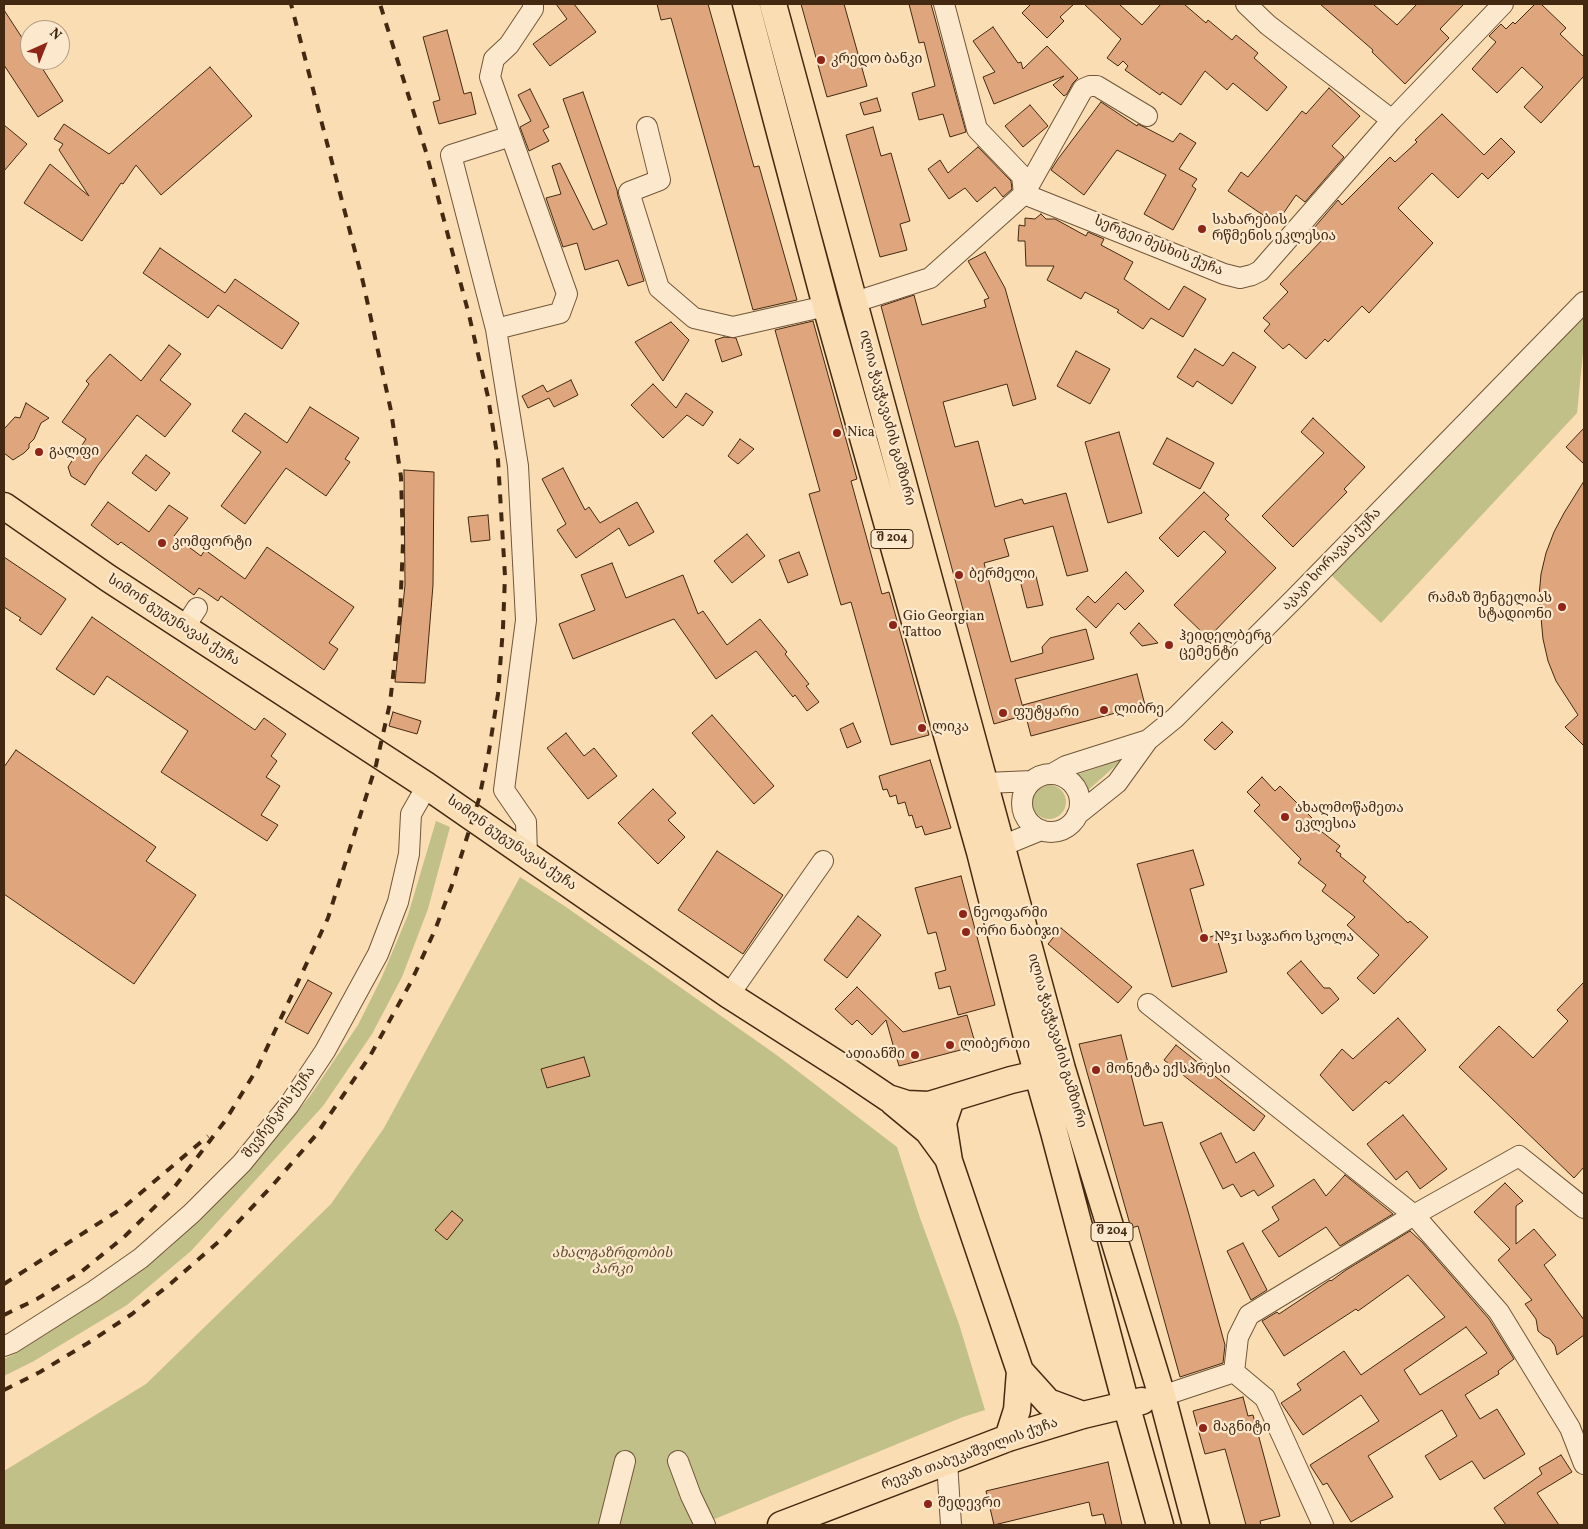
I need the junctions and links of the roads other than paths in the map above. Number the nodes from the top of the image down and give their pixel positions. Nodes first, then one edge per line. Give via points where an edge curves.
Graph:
1 (533, 4) edge
2 (746, 4) edge
3 (773, 4) edge
4 (944, 4) edge
5 (1246, 4) edge
6 (1503, 4) edge
7 (1147, 116) dead end
8 (1392, 120) junction
9 (647, 127) dead end
10 (511, 136) junction
11 (1024, 194) junction
12 (854, 302) junction
13 (1584, 302) edge
14 (826, 306) junction
15 (496, 329) junction
16 (4, 506) edge
17 (1148, 740) junction
18 (1052, 774) junction
19 (1032, 781) junction
20 (427, 786) junction
21 (974, 786) junction
22 (1078, 815) junction
23 (1042, 830) junction
24 (991, 849) junction
25 (527, 855) junction
26 (823, 861) dead end
27 (729, 995) junction
28 (1148, 1004) dead end
29 (1050, 1071) junction
30 (988, 1087) junction
31 (888, 1098) junction
32 (952, 1099) junction
33 (1054, 1132) junction
34 (949, 1161) junction
35 (1584, 1208) edge
36 (1414, 1215) junction
37 (4, 1346) edge
38 (1020, 1371) junction
39 (1234, 1372) junction
40 (1162, 1396) junction
41 (1126, 1404) junction
42 (1084, 1415) junction
43 (1008, 1438) junction
44 (625, 1461) dead end
45 (678, 1461) dead end
46 (947, 1462) junction
47 (1584, 1464) edge
48 (609, 1525) edge
49 (705, 1525) edge
50 (781, 1525) edge
51 (952, 1525) edge
52 (1160, 1525) edge
53 (1196, 1525) edge
54 (1324, 1525) edge

1 - 10 street via 533,9 509,45 494,59 490,77
2 - 14 main road, ილია ჭავჭავაძის გამზირი / შ 204
3 - 12 main road, ილია ჭავჭავაძის გამზირი / შ 204
4 - 11 street via 977,129 1022,176
5 - 8 street via 1268,25
6 - 8 street, სერგეი მესხის ქუჩა
7 - 11 street via 1097,86 1083,89
8 - 11 street, სერგეი მესხის ქუჩა via 1260,271 1240,278
9 - 14 street via 660,180 630,192 659,288 694,318 733,327
10 - 15 street via 451,155
10 - 15 street via 567,294 560,313
11 - 12 street via 930,278
12 - 21 main road, ილია ჭავჭავაძის გამზირი / შ 204
13 - 17 street, აკაკი ხორავას ქუჩა via 1281,612 1175,718
14 - 21 main road, ილია ჭავჭავაძის გამზირი / შ 204
15 - 25 street via 518,466 526,620 504,790 526,822
16 - 20 main road, სიმონ გუგუნავას ქუჩა via 190,618
17 - 18 street via 1066,766
17 - 22 street, აკაკი ხორავას ქუჩა via 1117,783
18 - 19 street
18 - 22 street via 1070,781 1076,788 1080,806
19 - 21 street
19 - 23 street via 1022,802 1024,814 1031,824
20 - 25 main road, სიმონ გუგუნავას ქუჩა
20 - 37 street, შევჩენკოს ქუჩა via 411,814 409,854 398,902 378,954 326,1051 289,1105 242,1163 141,1258
21 - 24 main road, ილია ჭავჭავაძის გამზირი / შ 204
22 - 23 street via 1064,829
23 - 24 street
24 - 29 main road, ილია ჭავჭავაძის გამზირი / შ 204
25 - 27 main road, სიმონ გუგუნავას ქუჩა
26 - 27 street
27 - 31 main road, სიმონ გუგუნავას ქუჩა
28 - 36 street
29 - 30 main road, სიმონ გუგუნავას ქუჩა
29 - 33 main road, ილია ჭავჭავაძის გამზირი / შ 204
29 - 40 main road, ილია ჭავჭავაძის გამზირი / შ 204
30 - 32 main road, სიმონ გუგუნავას ქუჩა
30 - 33 main road via 1027,1100
31 - 32 main road, სიმონ გუგუნავას ქუჩა via 917,1106
31 - 34 main road via 928,1131
32 - 34 main road via 943,1123
33 - 41 main road, ილია ჭავჭავაძის გამზირი / შ 204
34 - 38 main road
35 - 36 street via 1519,1156
36 - 39 street via 1249,1315 1238,1337
36 - 47 street via 1499,1312 1570,1428
38 - 42 main road via 1048,1402
38 - 43 main road via 1017,1410
39 - 40 street
39 - 54 street via 1265,1398
40 - 41 main road, რევაზ თაბუკაშვილის ქუჩა
40 - 53 main road, ილია ჭავჭავაძის გამზირი / შ 204
41 - 42 main road, რევაზ თაბუკაშვილის ქუჩა
41 - 52 main road, ილია ჭავჭავაძის გამზირი / შ 204
42 - 43 main road, რევაზ თაბუკაშვილის ქუჩა
43 - 46 main road, რევაზ თაბუკაშვილის ქუჩა
44 - 48 street
45 - 49 street
46 - 50 main road, რევაზ თაბუკაშვილის ქუჩა
46 - 51 street

